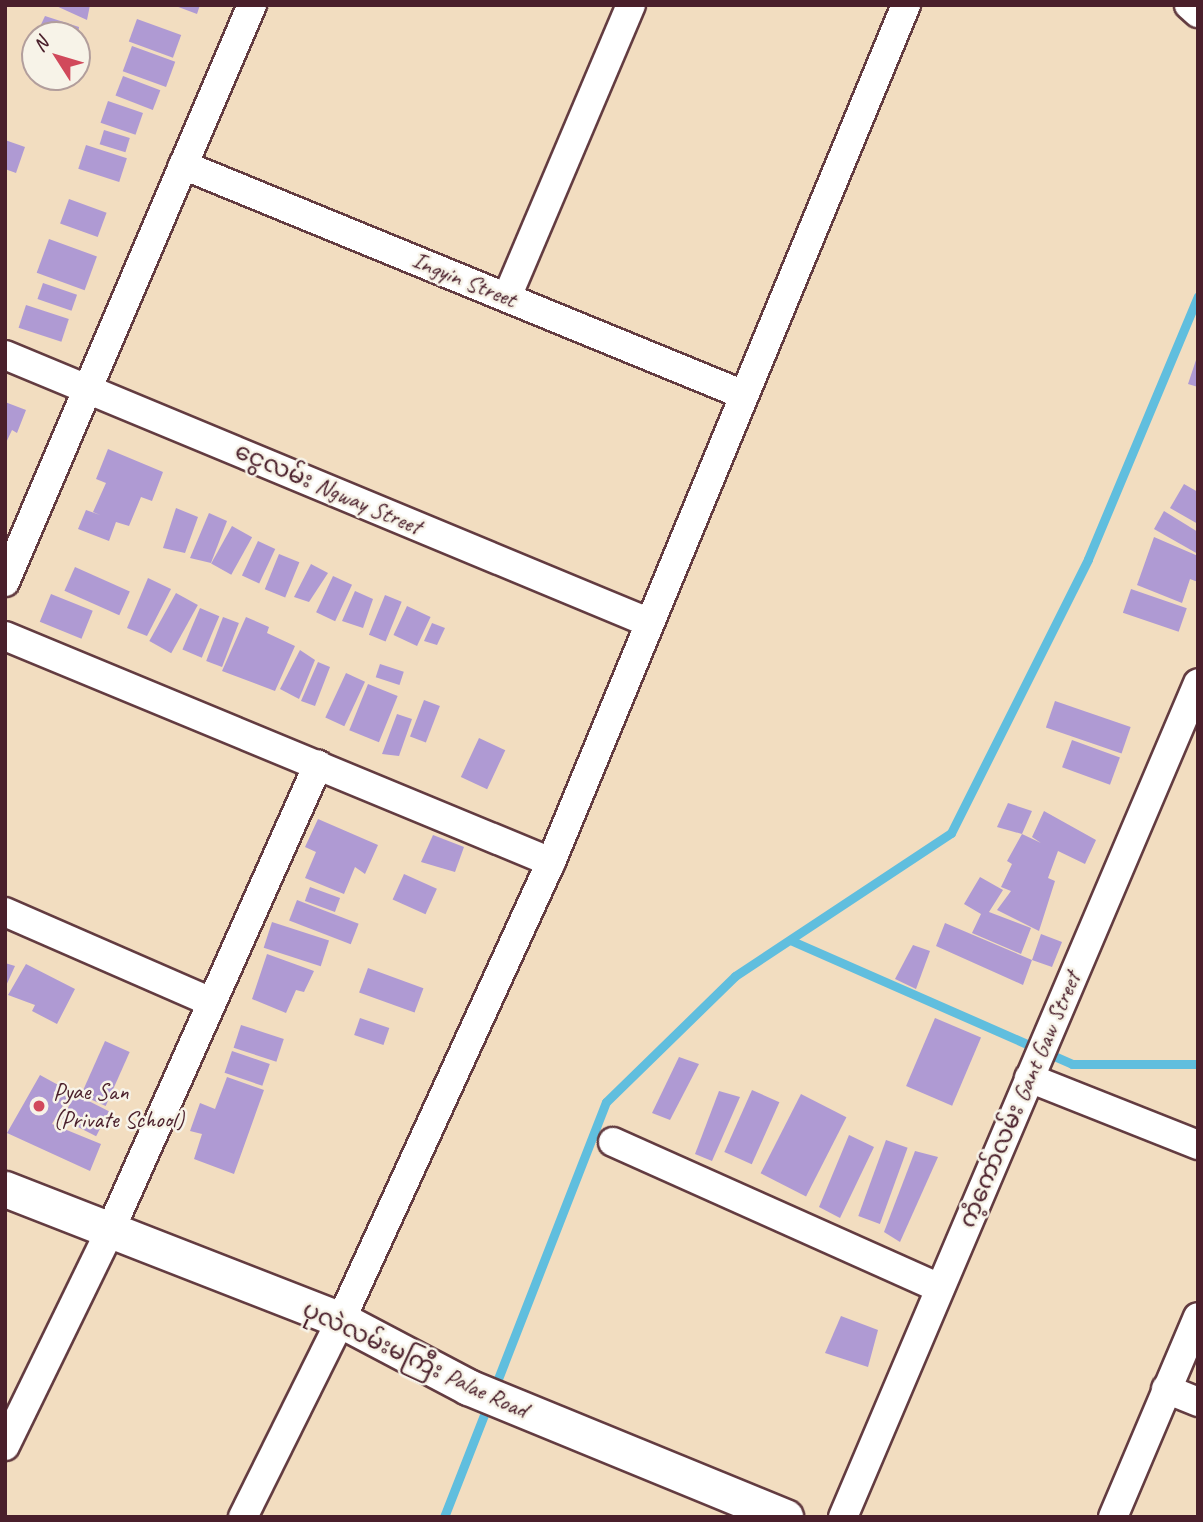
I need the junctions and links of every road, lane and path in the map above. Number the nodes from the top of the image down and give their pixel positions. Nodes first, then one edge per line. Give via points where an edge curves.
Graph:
1 (252, 5) edge
2 (906, 5) edge
3 (1189, 5) edge
4 (627, 6) edge
5 (1198, 13) edge
6 (183, 165) junction
7 (507, 298) junction
8 (5, 355) edge
9 (88, 389) junction
10 (744, 395) junction
11 (5, 582) edge
12 (650, 623) junction
13 (5, 636) edge
14 (1198, 683) edge
15 (318, 765) junction
16 (551, 862) junction
17 (5, 912) edge
18 (211, 1002) junction
19 (1029, 1078) junction
20 (613, 1142) dead end
21 (1198, 1145) edge
22 (5, 1189) edge
23 (109, 1234) junction
24 (940, 1288) junction
25 (1198, 1317) edge
26 (341, 1320) junction
27 (1166, 1389) junction
28 (1198, 1402) edge
29 (5, 1446) edge
30 (243, 1517) edge
31 (785, 1517) edge
32 (843, 1517) edge
33 (1113, 1517) edge

1 - 6 street
2 - 10 street
3 - 5 street
4 - 7 street
6 - 7 street, Ingyin Street
6 - 9 street
7 - 10 street, Ingyin Street
8 - 9 street, ငွေလမ်း Ngway Street
9 - 11 street
9 - 12 street, ငွေလမ်း Ngway Street
10 - 12 street
12 - 16 street
13 - 15 street
14 - 19 street, ကံ့ကော်လမ်း Gant Gaw Street
15 - 16 street
15 - 18 street
16 - 26 street
17 - 18 street
18 - 23 street
19 - 21 street
19 - 24 street, ကံ့ကော်လမ်း Gant Gaw Street
20 - 24 street
22 - 23 street, ပုလဲလမ်းမကြီး Palae Road
23 - 26 street, ပုလဲလမ်းမကြီး Palae Road
23 - 29 street
24 - 32 street, ကံ့ကော်လမ်း Gant Gaw Street
25 - 27 street
26 - 30 street
26 - 31 street, ပုလဲလမ်းမကြီး Palae Road via 468,1387
27 - 28 street
27 - 33 street

